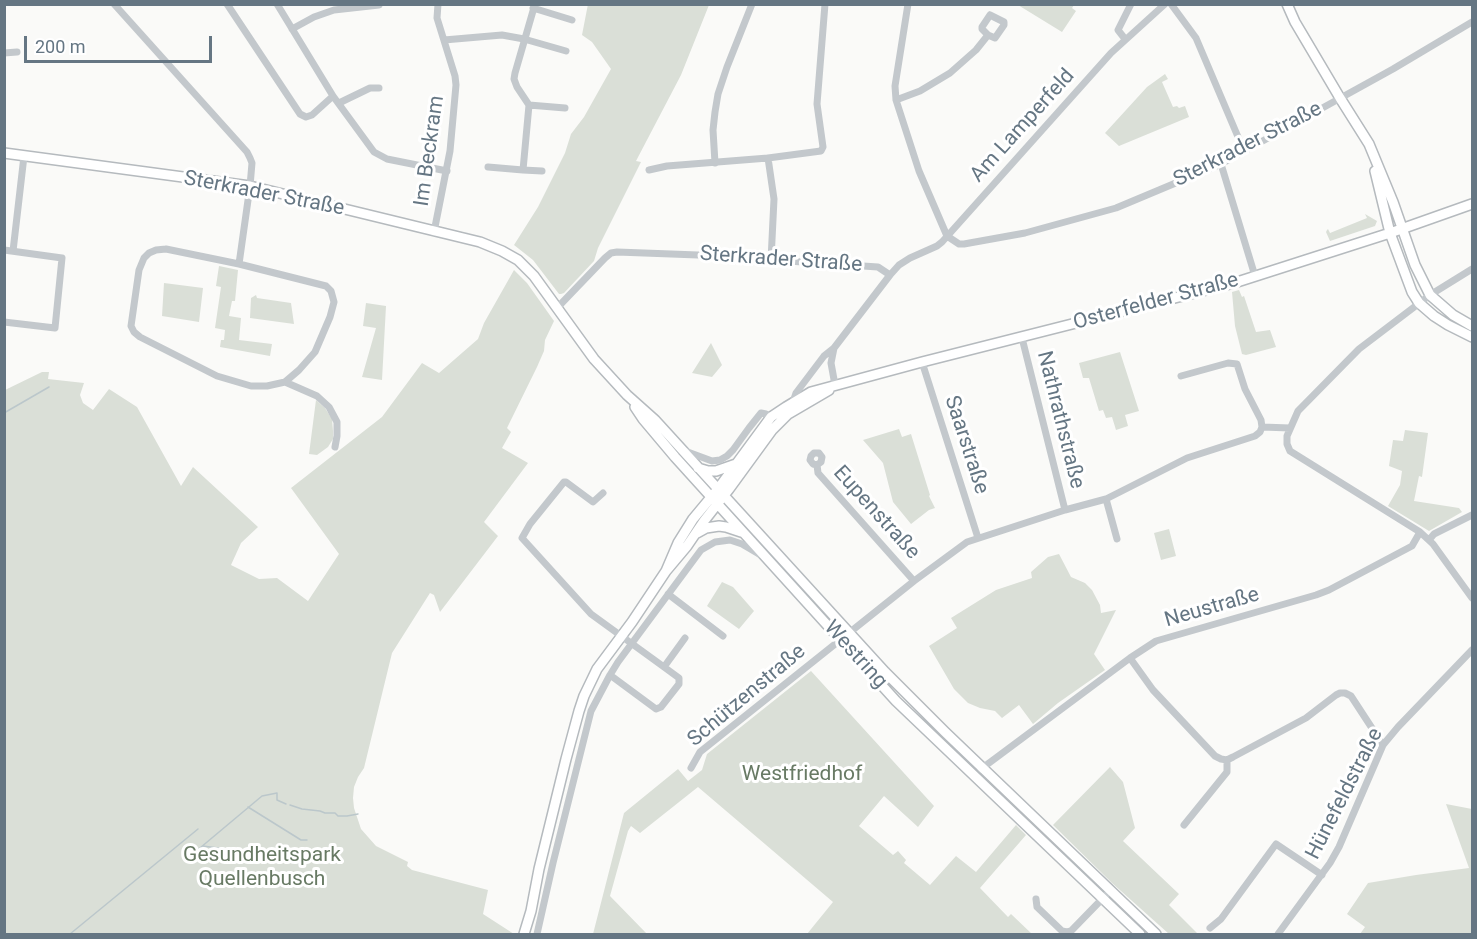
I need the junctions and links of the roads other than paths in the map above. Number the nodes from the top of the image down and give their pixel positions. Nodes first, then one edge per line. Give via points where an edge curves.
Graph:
1 (114, 4) edge
2 (226, 4) edge
3 (278, 4) edge
4 (438, 4) edge
5 (752, 4) edge
6 (825, 4) edge
7 (908, 4) edge
8 (1131, 4) edge
9 (1165, 4) edge
10 (1171, 4) edge
11 (1287, 4) edge
12 (379, 5) edge
13 (534, 6) edge
14 (572, 20) dead end
15 (1473, 22) edge
16 (292, 29) junction
17 (988, 35) dead end
18 (524, 39) junction
19 (1125, 39) junction
20 (444, 40) junction
21 (566, 51) dead end
22 (17, 52) dead end
23 (4, 53) edge
24 (379, 87) dead end
25 (333, 96) junction
26 (1340, 98) junction
27 (896, 100) junction
28 (339, 103) junction
29 (529, 105) junction
30 (565, 108) dead end
31 (1371, 148) junction
32 (1244, 150) junction
33 (4, 153) edge
34 (24, 156) junction
35 (768, 158) junction
36 (715, 163) junction
37 (1221, 164) junction
38 (488, 167) dead end
39 (523, 170) junction
40 (649, 170) dead end
41 (447, 171) junction
42 (542, 171) dead end
43 (250, 186) junction
44 (1473, 204) edge
45 (1402, 228) junction
46 (434, 232) junction
47 (1390, 232) junction
48 (947, 236) junction
49 (4, 250) edge
50 (14, 251) junction
51 (518, 260) joint
52 (771, 260) junction
53 (239, 264) junction
54 (1473, 269) edge
55 (890, 275) junction
56 (1255, 276) junction
57 (1430, 294) junction
58 (1419, 303) junction
59 (556, 306) junction
60 (4, 322) edge
61 (1473, 326) edge
62 (1473, 337) edge
63 (1022, 338) junction
64 (834, 348) junction
65 (922, 362) junction
66 (1181, 376) dead end
67 (285, 382) junction
68 (835, 386) junction
69 (627, 395) junction
70 (793, 402) junction
71 (771, 417) junction
72 (1262, 427) junction
73 (1290, 428) junction
74 (335, 447) dead end
75 (682, 450) junction
76 (737, 464) junction
77 (817, 465) dead end
78 (699, 468) junction
79 (721, 492) junction
80 (603, 493) dead end
81 (1106, 499) junction
82 (713, 500) junction
83 (1065, 510) junction
84 (1469, 517) edge
85 (1420, 532) junction
86 (744, 533) junction
87 (695, 534) junction
88 (978, 538) junction
89 (1117, 539) dead end
90 (1429, 540) junction
91 (687, 546) junction
92 (763, 556) junction
93 (691, 562) junction
94 (666, 571) junction
95 (914, 581) junction
96 (668, 594) junction
97 (1473, 598) edge
98 (621, 636) junction
99 (723, 636) dead end
100 (845, 636) junction
101 (685, 638) dead end
102 (632, 643) junction
103 (1473, 650) edge
104 (1130, 658) junction
105 (664, 667) junction
106 (610, 675) junction
107 (579, 711) junction
108 (590, 714) junction
109 (1383, 745) junction
110 (1227, 760) junction
111 (691, 768) dead end
112 (983, 768) junction
113 (972, 773) junction
114 (558, 793) junction
115 (570, 796) junction
116 (1184, 825) dead end
117 (1322, 875) junction
118 (1110, 892) junction
119 (1102, 898) junction
120 (1036, 899) dead end
121 (1210, 928) dead end
122 (530, 933) edge
123 (1140, 934) edge
124 (1156, 934) edge
125 (1278, 934) edge

1 - 43 street via 247,152 252,164
2 - 25 street via 300,114 309,116
3 - 16 street
4 - 20 street, Im Beckram via 437,18
5 - 36 street via 718,94 713,130
6 - 35 street via 817,104 823,149
7 - 27 street
8 - 19 street via 1118,30
9 - 19 street, Am Lamperfeld
10 - 32 street via 1196,38
11 - 26 main road
12 - 16 street via 334,10
13 - 14 street
13 - 18 street
15 - 26 street, Sterkrader Straße
16 - 25 street
17 - 27 street via 950,73
18 - 20 street via 502,35
18 - 21 street
18 - 29 street via 514,79
19 - 48 street, Am Lamperfeld
20 - 41 street, Im Beckram via 456,81
22 - 23 street
24 - 28 street
25 - 28 street
26 - 31 main road
26 - 32 street, Sterkrader Straße
27 - 48 street via 919,171
28 - 41 street via 380,156
29 - 30 street
29 - 39 street
31 - 45 main road
31 - 47 main road
32 - 37 street, Sterkrader Straße
33 - 34 main road, Sterkrader Straße
34 - 43 main road, Sterkrader Straße
34 - 50 street
35 - 36 street
35 - 52 street via 774,199
36 - 40 street
37 - 48 street, Sterkrader Straße via 1116,208 1025,233 964,244
37 - 56 street
38 - 39 street
39 - 42 street
41 - 46 street, Im Beckram
43 - 46 main road, Sterkrader Straße
43 - 53 street
44 - 45 main road, Osterfelder Straße
45 - 47 main road, Osterfelder Straße
45 - 57 main road
46 - 51 main road, Sterkrader Straße via 480,242
47 - 56 main road, Osterfelder Straße
47 - 58 main road
48 - 55 street, Sterkrader Straße via 937,246 899,265
49 - 50 street
50 - 60 street via 62,258 55,328
51 - 59 main road, Westring
52 - 55 street, Sterkrader Straße via 878,267
52 - 59 street, Sterkrader Straße via 611,253
53 - 67 street via 326,286 333,296 330,317 315,352
53 - 67 street via 166,249 149,253 139,270 131,326 140,337 214,375 258,387
54 - 57 street
55 - 64 street
56 - 63 main road, Osterfelder Straße
57 - 58 street
57 - 61 main road via 1453,315
58 - 62 main road via 1448,325
58 - 73 street via 1359,349 1298,411
59 - 69 main road, Westring via 587,351
63 - 65 main road, Osterfelder Straße
63 - 83 street, Nathrathstraße
64 - 68 street via 831,363
64 - 70 street via 824,356
65 - 68 main road, Osterfelder Straße
65 - 88 street, Saarstraße
66 - 72 street via 1237,364
67 - 74 street via 317,396 329,407 337,422
68 - 70 main road, Osterfelder Straße
68 - 79 main road, Osterfelder Straße via 788,414
69 - 75 main road, Westring
69 - 82 main road, Westring
70 - 71 main road, Osterfelder Straße
71 - 75 street, Osterfelder Straße via 761,413 733,450 720,460 712,461
71 - 76 main road, Osterfelder Straße
72 - 73 street
72 - 81 street, Schützenstraße via 1255,436 1187,458
73 - 85 street via 1290,450
75 - 78 main road, Westring
76 - 78 main road via 716,471
76 - 79 main road, Osterfelder Straße
77 - 95 street, Eupenstraße via 818,473
78 - 79 main road, Westring
79 - 82 main road, Osterfelder Straße
79 - 100 main road, Westring
80 - 98 street via 593,502 564,482 522,538 591,614
81 - 83 street, Schützenstraße
81 - 89 street
82 - 86 main road, Westring
82 - 87 main road, Osterfelder Straße
82 - 94 main road, Osterfelder Straße via 683,534
83 - 88 street, Schützenstraße
84 - 90 street
85 - 90 street
85 - 104 street, Neustraße via 1412,546 1329,590 1156,641
86 - 87 main road via 719,526
86 - 92 main road, Westring
87 - 91 main road, Osterfelder Straße
88 - 95 street, Schützenstraße
90 - 97 street
91 - 93 street
91 - 94 main road, Osterfelder Straße
92 - 93 street, Osterfelder Straße via 742,544 724,540 701,550
92 - 100 main road, Westring
93 - 96 street, Osterfelder Straße
94 - 98 main road, Osterfelder Straße
95 - 100 street, Schützenstraße
96 - 99 street
96 - 102 street, Osterfelder Straße
98 - 102 street
98 - 107 main road, Osterfelder Straße via 597,669
100 - 111 street, Schützenstraße via 700,752
100 - 112 main road, Westring
100 - 113 main road, Westring via 896,700
101 - 105 street
102 - 105 street
102 - 106 street, Osterfelder Straße
103 - 109 street, Hünefeldstraße
104 - 110 street via 1153,690 1215,756
104 - 112 street, Neustraße
105 - 106 street via 679,678 679,684 656,709
106 - 108 street, Osterfelder Straße
107 - 108 street
107 - 114 main road, Osterfelder Straße
108 - 115 street, Osterfelder Straße
109 - 110 street via 1351,696 1340,693 1306,718
109 - 117 street, Hünefeldstraße via 1339,847
110 - 116 street via 1227,772
112 - 113 street, Neustraße
112 - 118 main road, Westring
113 - 119 main road, Westring
114 - 115 street
114 - 122 main road, Osterfelder Straße via 539,869
115 - 122 street, Osterfelder Straße
117 - 121 street, Hünefeldstraße via 1275,844 1221,919
117 - 125 street, Hünefeldstraße
118 - 119 street
118 - 124 main road, Westring
119 - 120 street via 1067,932 1037,907
119 - 123 main road, Westring

